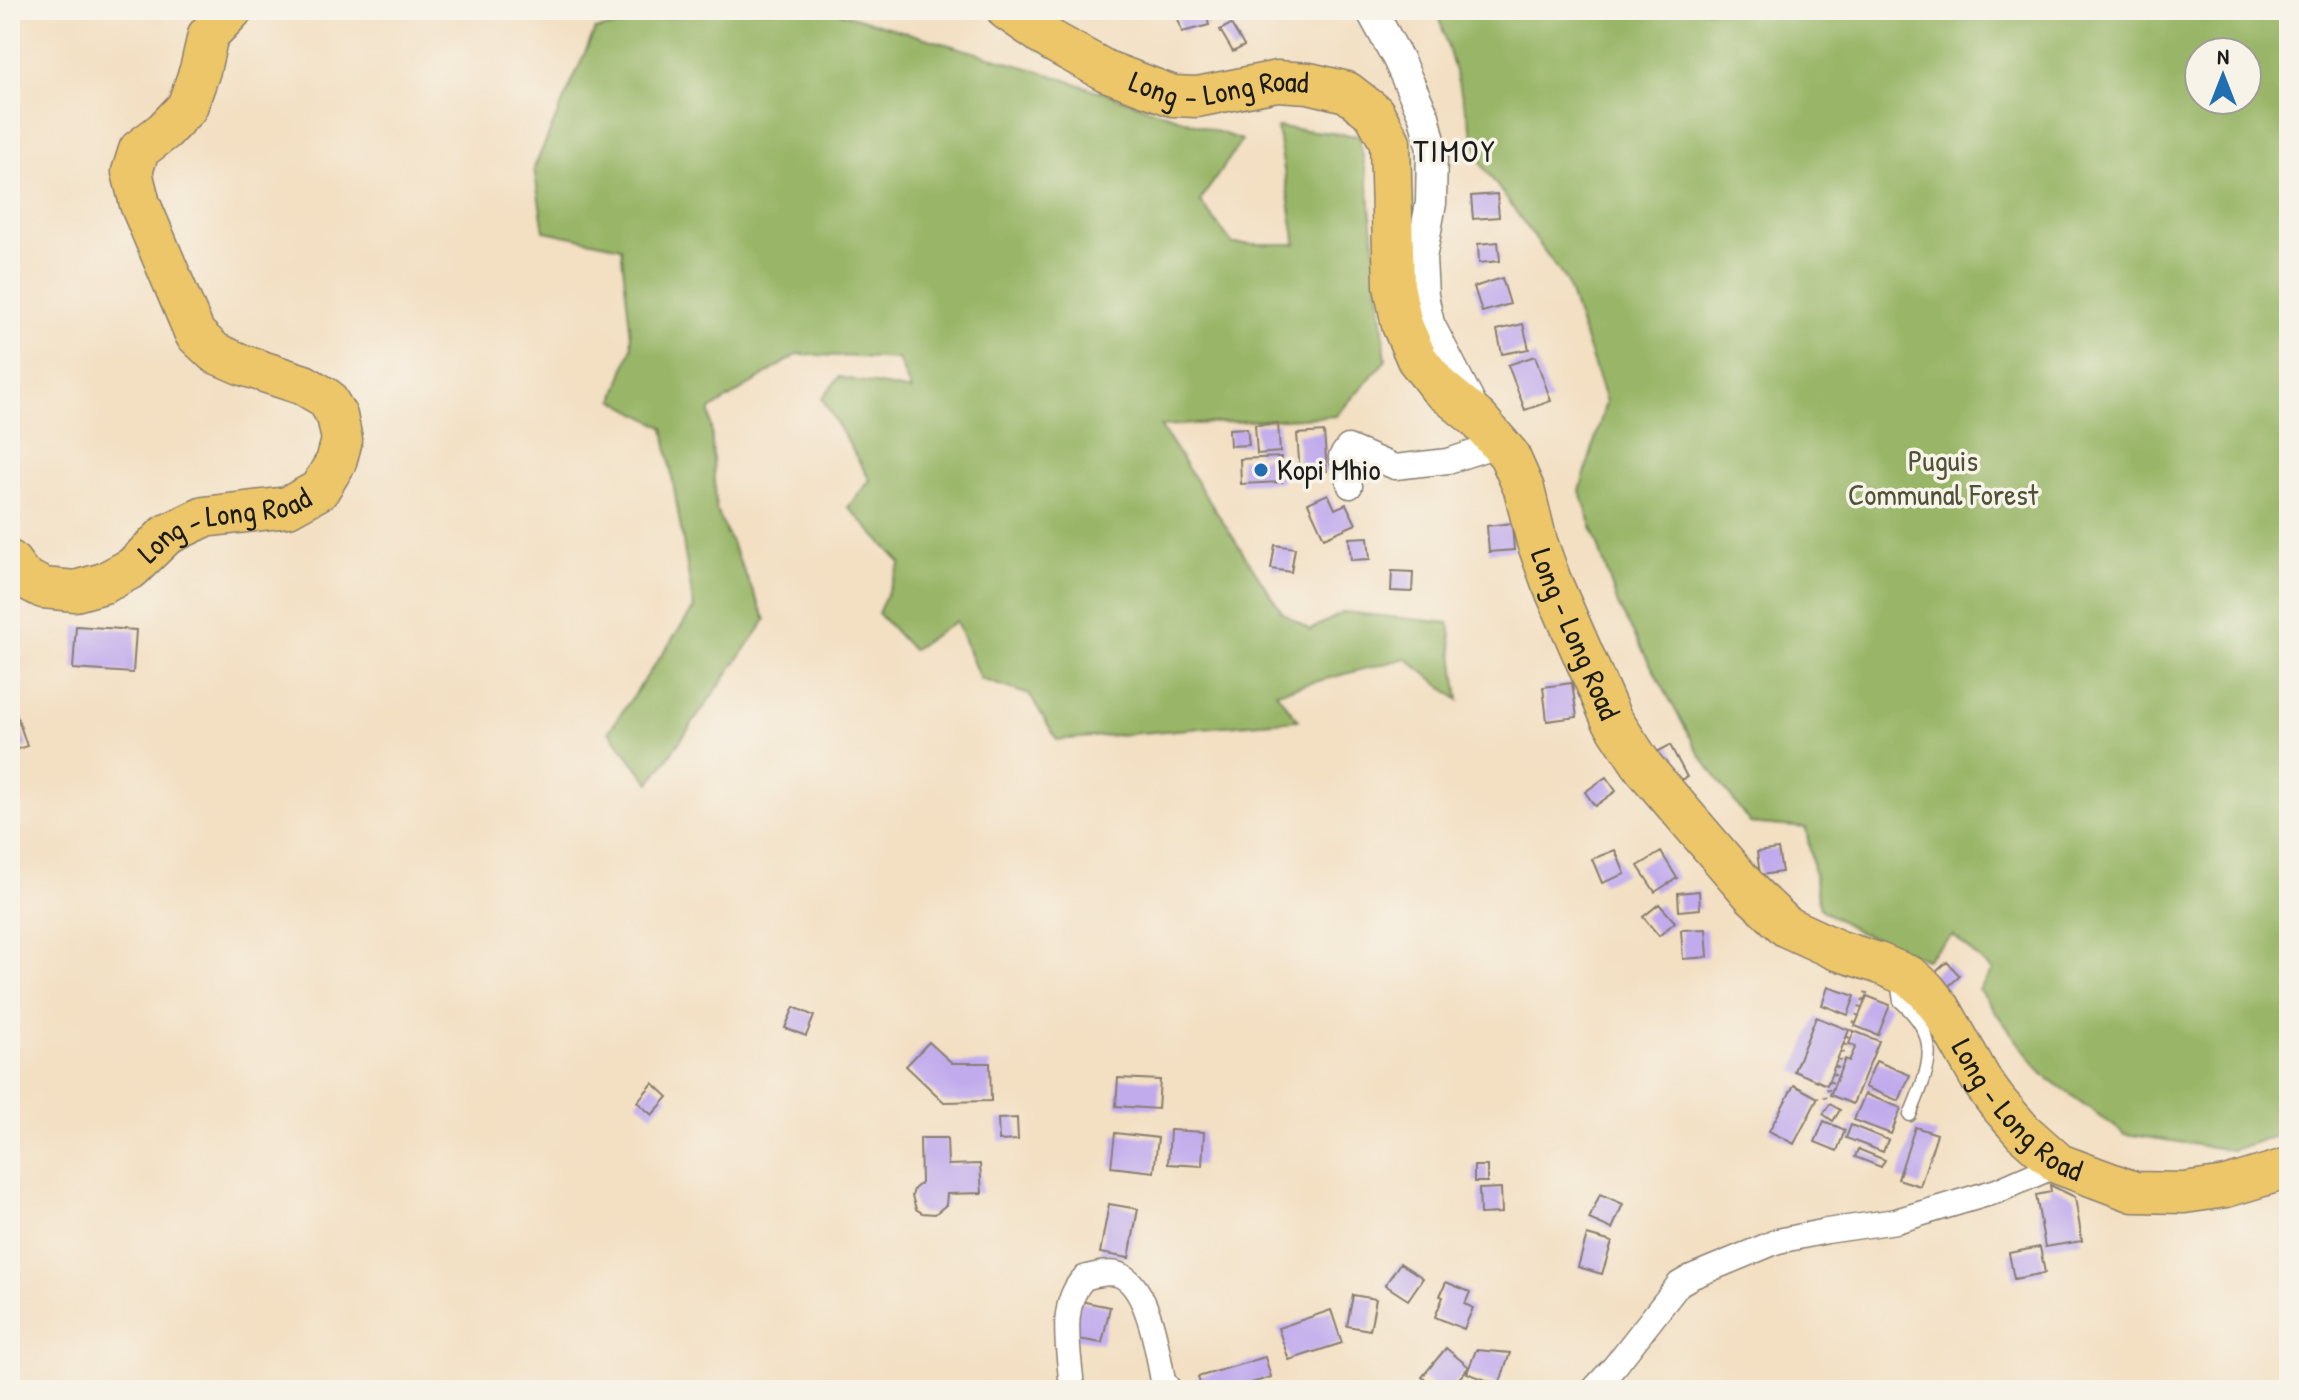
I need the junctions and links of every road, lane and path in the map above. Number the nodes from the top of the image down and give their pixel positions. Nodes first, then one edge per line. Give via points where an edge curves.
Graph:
1 (232, 10) edge
2 (1007, 10) edge
3 (1371, 10) edge
4 (1489, 432) junction
5 (1350, 486) dead end
6 (14, 576) edge
7 (1891, 969) junction
8 (1825, 1098) dead end
9 (1910, 1115) dead end
10 (2059, 1164) junction
11 (2289, 1168) edge
12 (1072, 1390) edge
13 (1170, 1390) edge
14 (1593, 1390) edge

1 - 6 main road, Long - Long Road via 208,35 187,107 139,150 132,172 140,204 195,334 215,353 326,398 342,440 336,462 319,490 288,507 204,517 166,535 132,568 104,583 75,591 43,588
2 - 4 main road, Long - Long Road via 1106,71 1173,96 1197,97 1277,81 1309,83 1347,92 1374,113 1390,142 1394,286 1402,325 1417,359 1439,387
3 - 4 street via 1424,116 1432,149 1431,203 1421,258 1429,324
4 - 5 street via 1448,461 1395,467 1348,447 1341,457
4 - 7 main road, Long - Long Road via 1509,455 1524,489 1551,581 1611,718 1644,768 1787,927
7 - 8 path
7 - 9 lane via 1900,1001 1927,1034 1929,1048
7 - 10 main road, Long - Long Road via 1925,989 1997,1102
10 - 11 main road, Long - Long Road via 2134,1192 2184,1193
10 - 14 street via 1997,1191 1896,1221 1778,1241 1691,1277 1679,1284
12 - 13 street via 1070,1296 1084,1278 1119,1274 1145,1308 1163,1381

